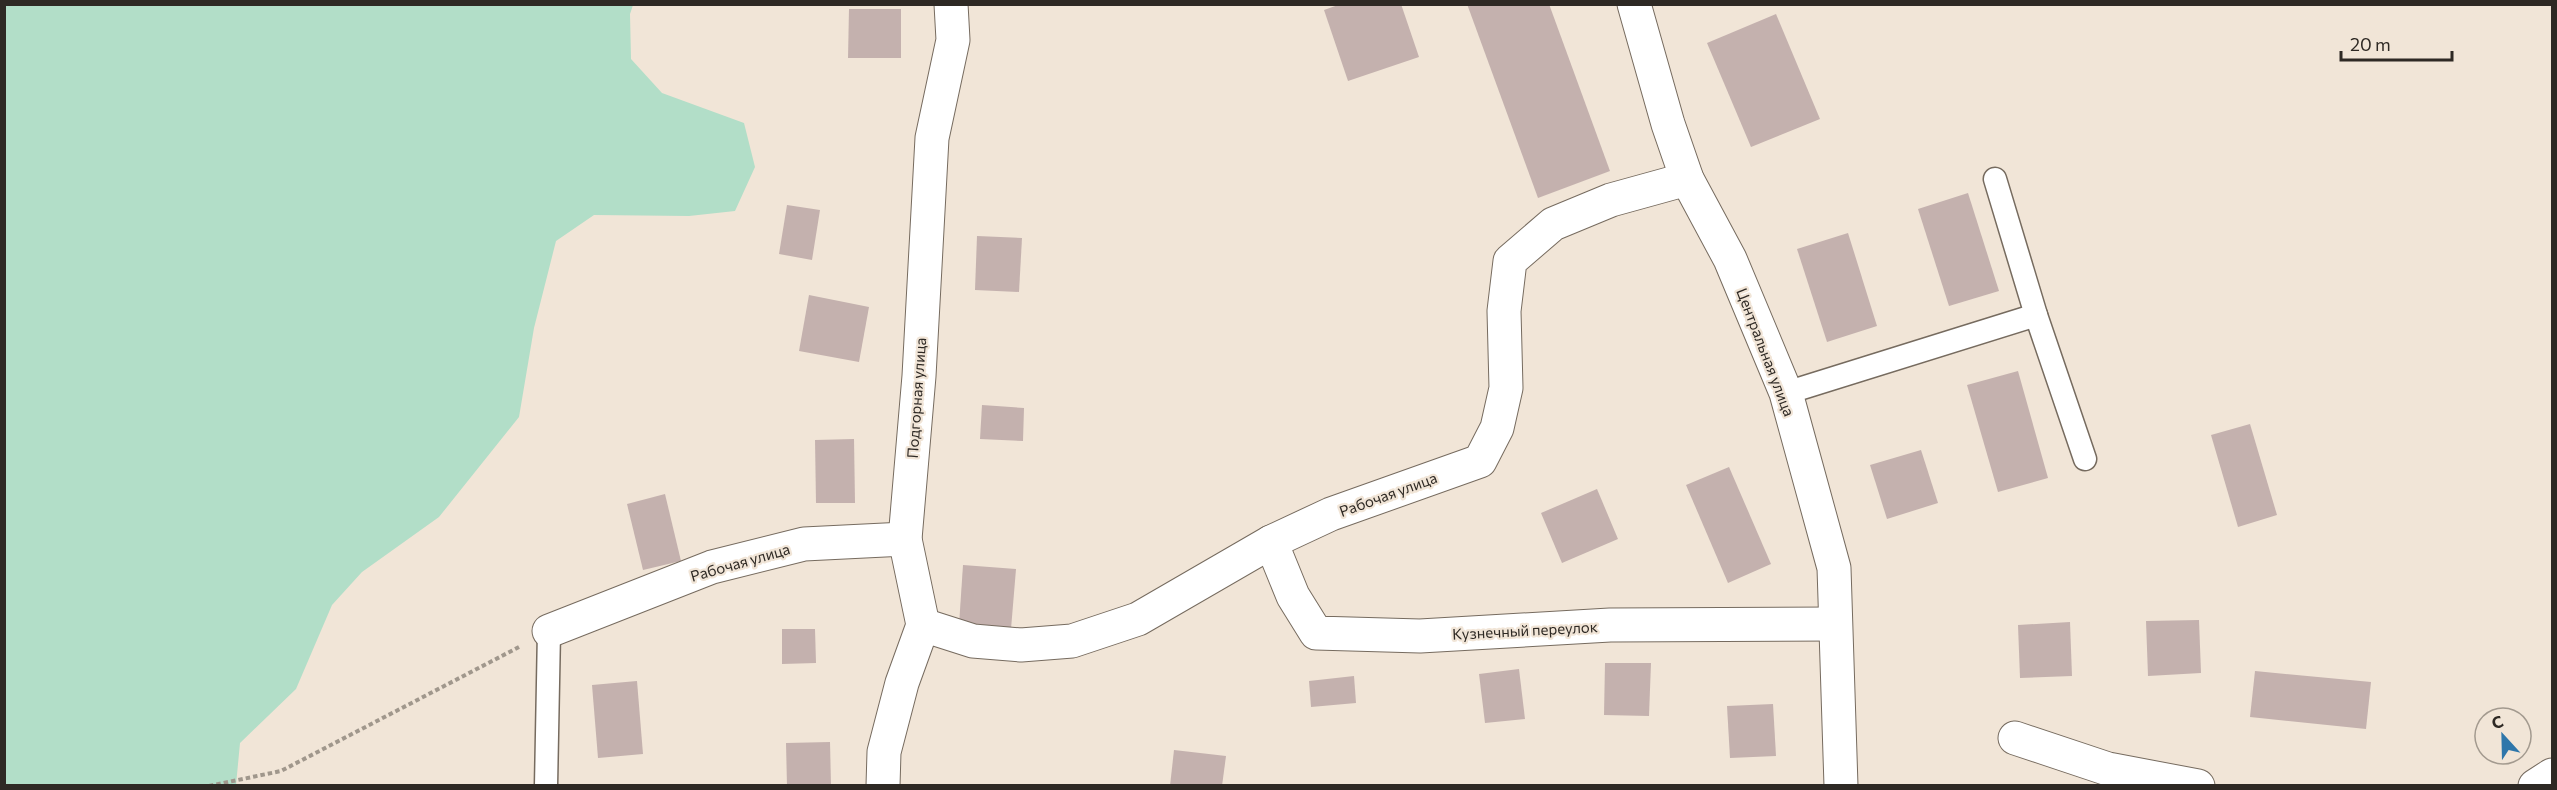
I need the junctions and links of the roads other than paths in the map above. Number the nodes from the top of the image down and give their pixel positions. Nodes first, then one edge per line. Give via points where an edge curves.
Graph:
1 (951, 4) edge
2 (1634, 4) edge
3 (1687, 179) junction
4 (1995, 179) dead end
5 (2036, 315) junction
6 (1786, 393) junction
7 (2085, 459) dead end
8 (905, 539) junction
9 (1271, 542) junction
10 (1835, 624) junction
11 (923, 625) junction
12 (549, 631) joint
13 (2015, 738) dead end
14 (2553, 775) edge
15 (546, 786) edge
16 (883, 786) edge
17 (1841, 786) edge
18 (2198, 786) edge
19 (2535, 786) edge

1 - 8 street, Подгорная улица via 953,40 932,138 919,376
2 - 3 street, Центральная улица
3 - 6 street, Центральная улица via 1730,259
3 - 9 street, Рабочая улица via 1611,200 1553,224 1510,261 1504,311 1506,388 1497,428 1480,461 1331,514
4 - 5 lane
5 - 6 lane
5 - 7 lane
6 - 10 street, Центральная улица via 1834,568
8 - 11 street, Подгорная улица
8 - 12 street, Рабочая улица via 804,543 712,567
9 - 10 street, Кузнечный переулок via 1293,596 1316,633 1419,636 1610,625
9 - 11 street, Рабочая улица via 1138,619 1072,641 1021,645 973,641
10 - 17 street, Центральная улица
11 - 16 street via 902,683 884,752
12 - 15 lane
13 - 18 street via 2108,768
14 - 19 street

